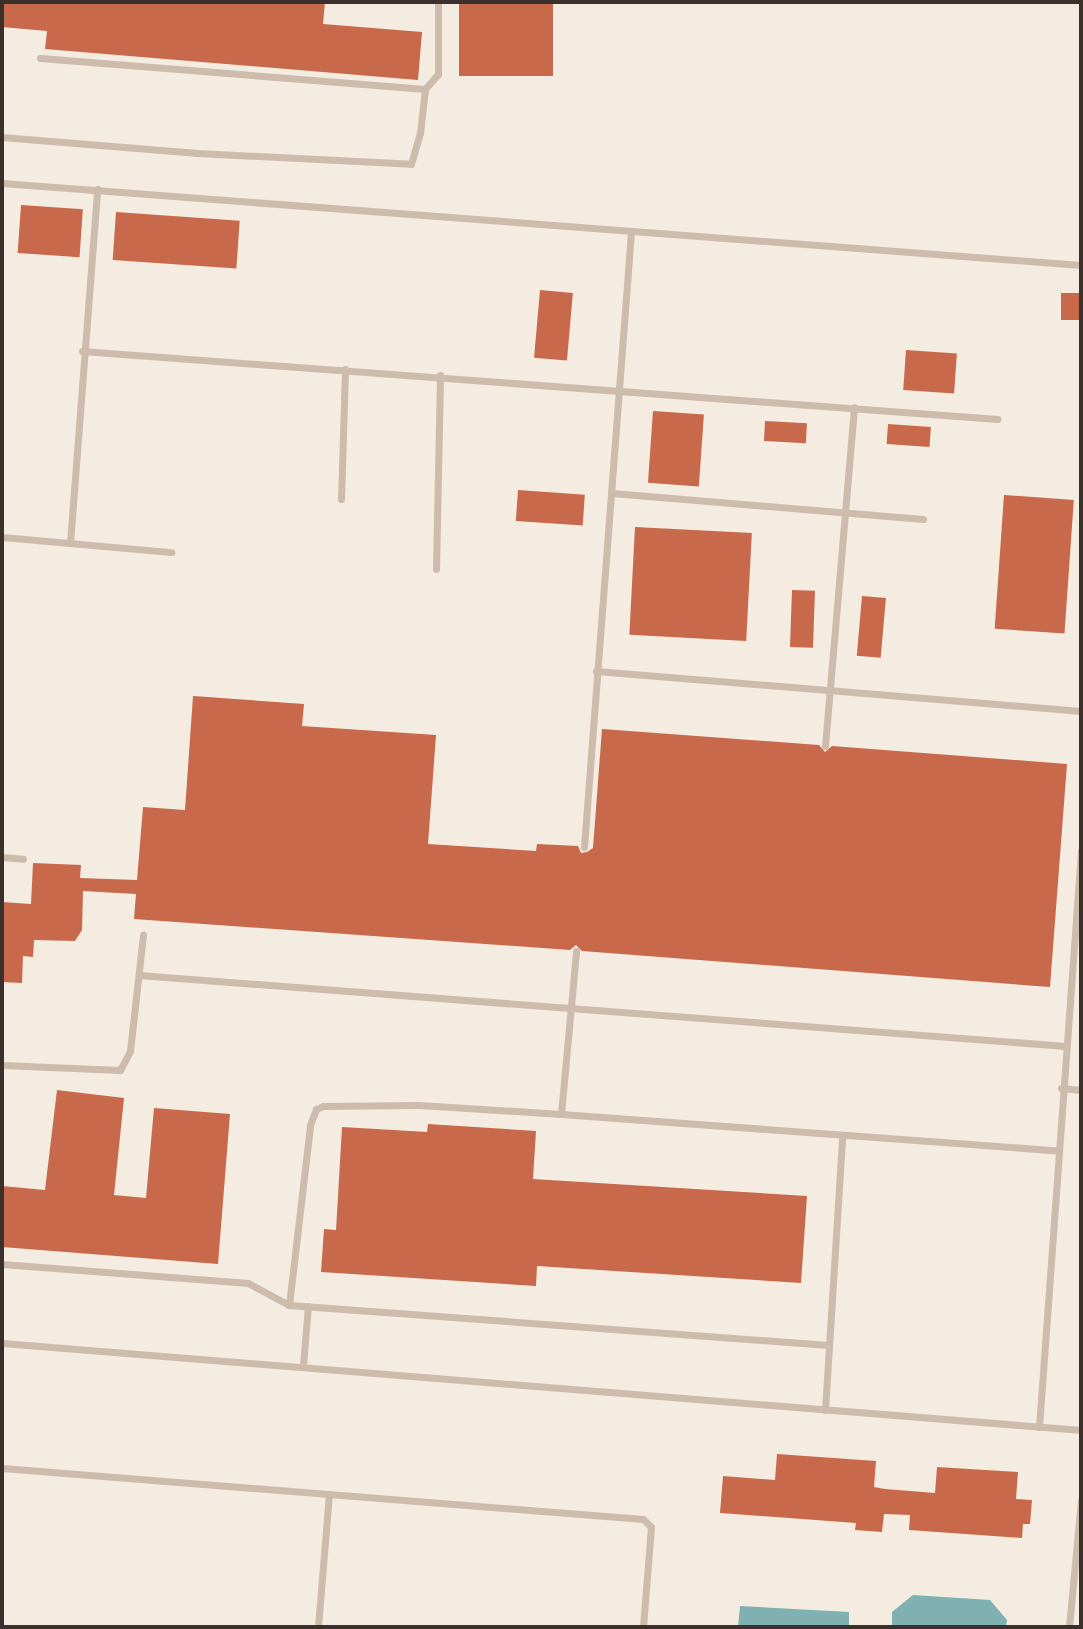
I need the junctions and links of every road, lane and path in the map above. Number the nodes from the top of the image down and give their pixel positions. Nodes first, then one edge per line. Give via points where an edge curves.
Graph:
1 (438, 2) edge
2 (40, 58) dead end
3 (425, 89) junction
4 (2, 137) edge
5 (2, 183) edge
6 (97, 189) junction
7 (631, 232) junction
8 (1081, 265) edge
9 (82, 351) junction
10 (345, 369) junction
11 (440, 375) junction
12 (620, 388) junction
13 (854, 407) junction
14 (997, 419) dead end
15 (612, 493) junction
16 (341, 499) dead end
17 (845, 513) junction
18 (923, 519) dead end
19 (2, 537) edge
20 (70, 543) junction
21 (171, 552) dead end
22 (436, 569) dead end
23 (596, 671) junction
24 (830, 689) junction
25 (1081, 711) edge
26 (825, 746) dead end
27 (584, 847) dead end
28 (1081, 851) edge
29 (2, 857) edge
30 (23, 859) dead end
31 (143, 935) dead end
32 (576, 951) dead end
33 (139, 975) junction
34 (573, 1007) junction
35 (1065, 1046) junction
36 (2, 1065) edge
37 (1061, 1088) junction
38 (1081, 1090) edge
39 (561, 1114) junction
40 (842, 1136) junction
41 (1057, 1150) junction
42 (2, 1264) edge
43 (289, 1305) junction
44 (308, 1306) junction
45 (2, 1343) edge
46 (829, 1345) junction
47 (303, 1365) junction
48 (825, 1410) junction
49 (1039, 1427) junction
50 (1081, 1430) edge
51 (2, 1468) edge
52 (329, 1494) junction
53 (1081, 1501) edge
54 (318, 1627) edge
55 (643, 1627) edge
56 (1069, 1627) edge

1 - 3 lane via 438,74
2 - 3 lane
3 - 4 lane via 411,164
5 - 6 lane
6 - 7 lane
6 - 9 lane
7 - 8 lane
7 - 12 lane
9 - 10 lane
9 - 20 lane
10 - 11 lane
10 - 16 lane
11 - 12 lane
11 - 22 lane
12 - 13 lane
12 - 15 lane
13 - 14 lane
13 - 17 lane
15 - 17 lane
15 - 23 lane
17 - 18 lane
17 - 24 lane
19 - 20 lane
20 - 21 lane
23 - 24 lane
23 - 27 lane
24 - 25 lane
24 - 26 lane
28 - 35 lane
29 - 30 lane
31 - 33 lane
32 - 34 lane
33 - 34 lane
33 - 36 lane via 130,1051 120,1070
34 - 35 lane
34 - 39 lane
35 - 37 lane
37 - 38 lane
37 - 41 lane
39 - 40 lane
39 - 43 lane via 419,1105 316,1109
40 - 41 lane
40 - 46 lane
41 - 49 lane
42 - 43 lane via 248,1283
43 - 44 lane
44 - 46 lane
44 - 47 lane
45 - 47 lane
46 - 48 lane
47 - 48 lane
48 - 49 lane
49 - 50 lane
51 - 52 lane
52 - 54 lane
52 - 55 lane via 643,1519 651,1527
53 - 56 lane

